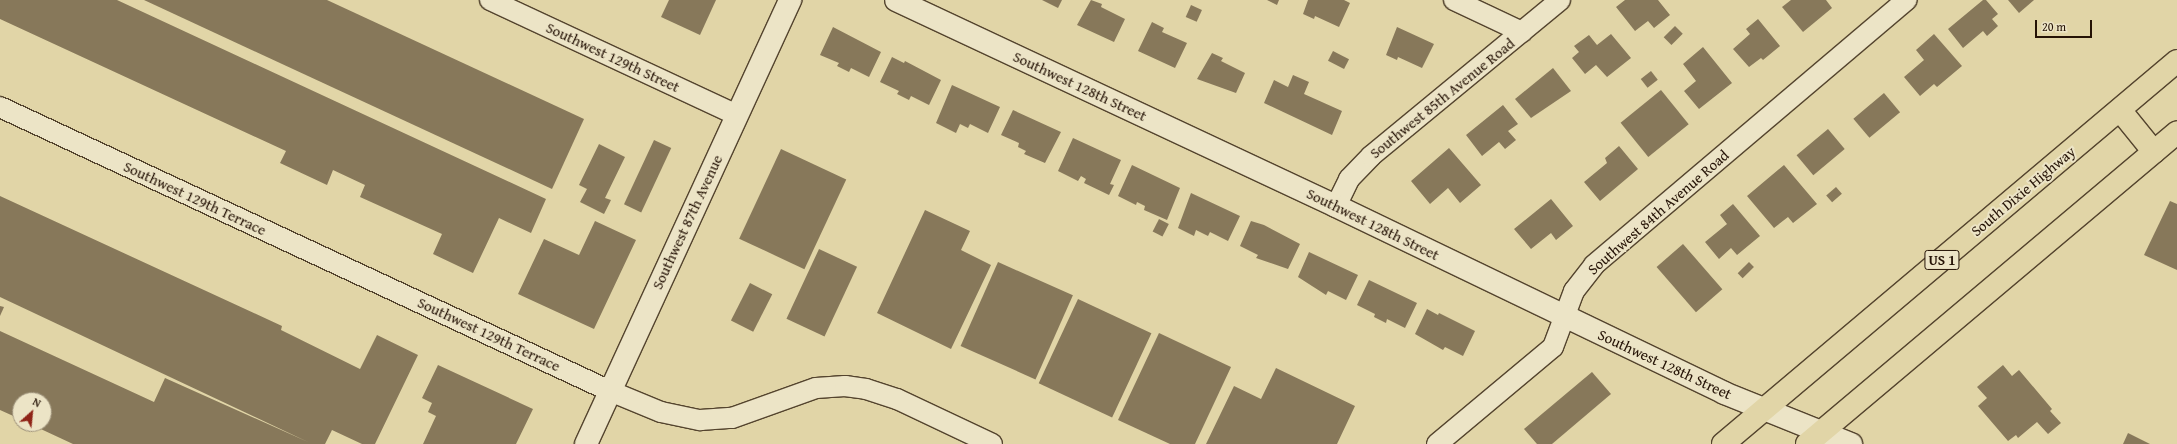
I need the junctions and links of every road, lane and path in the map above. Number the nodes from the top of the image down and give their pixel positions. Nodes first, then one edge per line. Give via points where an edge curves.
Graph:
1 (490, 0) edge
2 (790, 0) edge
3 (896, 0) edge
4 (1454, 0) edge
5 (1560, 0) edge
6 (1907, 0) edge
7 (1522, 32) junction
8 (2177, 62) edge
9 (0, 107) edge
10 (2120, 110) junction
11 (737, 115) junction
12 (2177, 132) edge
13 (2154, 152) junction
14 (1336, 206) junction
15 (1564, 316) junction
16 (610, 391) junction
17 (1764, 410) junction
18 (1814, 438) edge
19 (586, 444) edge
20 (992, 444) edge
21 (1437, 444) edge
22 (1723, 444) edge
23 (1850, 444) edge

1 - 11 street, Southwest 129th Street
2 - 11 street, Southwest 87th Avenue
3 - 14 street, Southwest 128th Street
4 - 7 street
5 - 7 street, Southwest 85th Avenue Road
6 - 15 street, Southwest 84th Avenue Road via 1594,265 1574,291
7 - 14 street, Southwest 85th Avenue Road via 1371,156 1350,179
8 - 10 highway, South Dixie Highway / US 1
9 - 16 street, Southwest 129th Terrace
10 - 13 highway
10 - 17 highway, South Dixie Highway / US 1
11 - 16 street, Southwest 87th Avenue
12 - 13 highway
13 - 18 highway
14 - 15 street, Southwest 128th Street
15 - 17 street, Southwest 128th Street
15 - 21 street, Southwest 84th Avenue Road via 1553,347
16 - 19 street, Southwest 87th Avenue
16 - 20 street, Southwest 129th Terrace via 661,412 700,420 742,416 816,388 856,387 897,399
17 - 18 street, Southwest 128th Street
17 - 22 highway, South Dixie Highway / US 1
18 - 23 street, Southwest 128th Street

